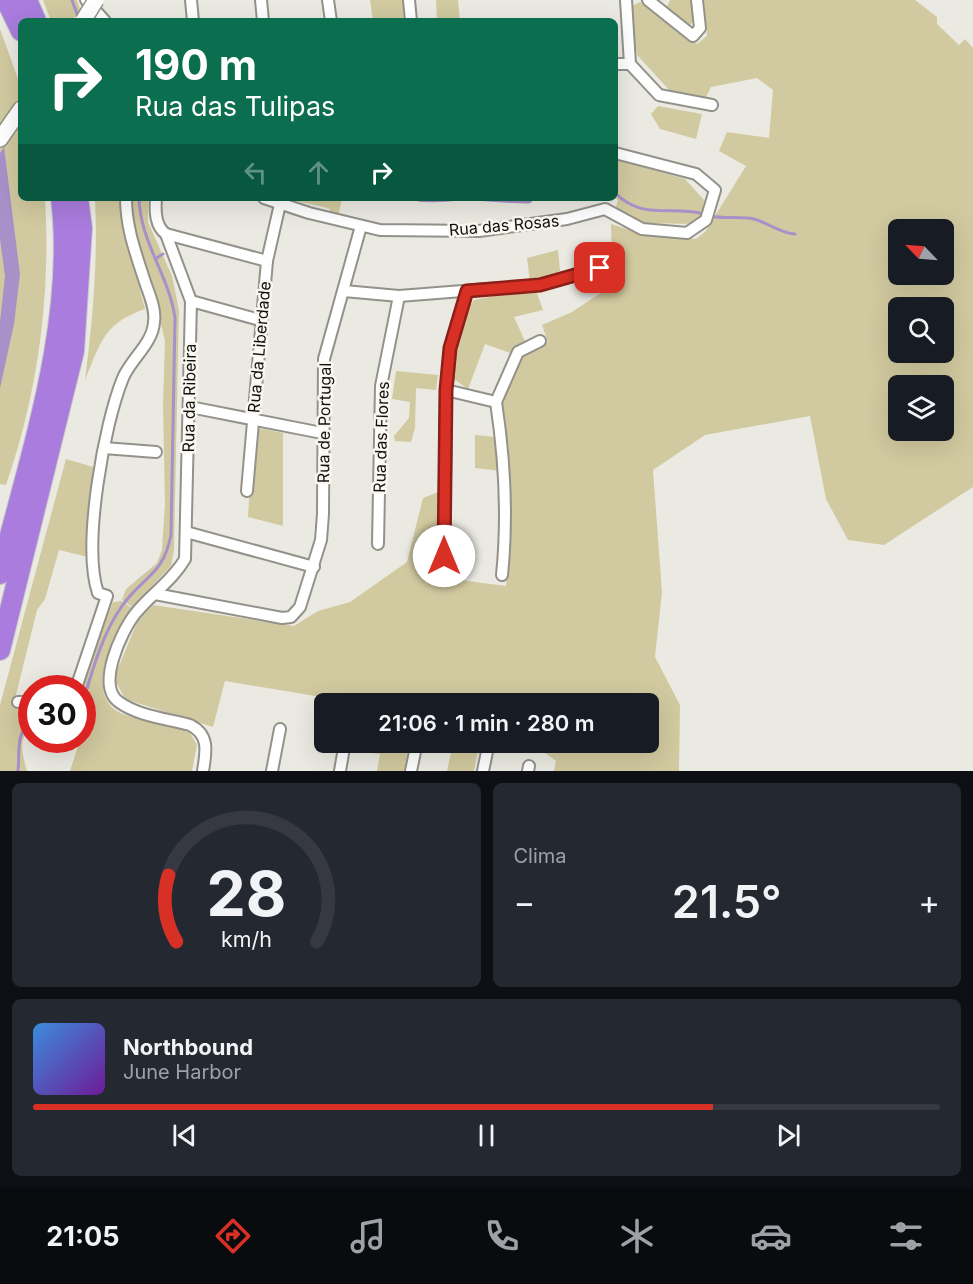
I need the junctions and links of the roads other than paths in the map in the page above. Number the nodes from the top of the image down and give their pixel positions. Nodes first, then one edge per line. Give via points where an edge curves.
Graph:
1 (6, 0) edge
2 (27, 0) edge
3 (86, 0) edge
4 (96, 0) edge
5 (191, 0) edge
6 (261, 0) edge
7 (328, 0) edge
8 (409, 0) edge
9 (626, 0) edge
10 (648, 0) edge
11 (697, 0) edge
12 (35, 18) edge
13 (85, 18) edge
14 (102, 18) edge
15 (193, 18) edge
16 (263, 18) edge
17 (331, 18) edge
18 (411, 18) edge
19 (18, 25) edge
20 (618, 64) edge
21 (630, 64) junction
22 (712, 105) dead end
23 (18, 114) edge
24 (0, 139) edge
25 (618, 154) edge
26 (61, 201) edge
27 (78, 201) edge
28 (126, 201) edge
29 (156, 201) edge
30 (272, 201) edge
31 (280, 204) junction
32 (361, 226) junction
33 (166, 234) junction
34 (267, 261) junction
35 (600, 268) dead end
36 (344, 291) junction
37 (467, 291) junction
38 (399, 296) junction
39 (191, 301) junction
40 (260, 320) junction
41 (540, 340) dead end
42 (446, 390) junction
43 (496, 402) junction
44 (190, 407) junction
45 (252, 420) junction
46 (322, 433) junction
47 (104, 448) junction
48 (156, 452) dead end
49 (247, 491) dead end
50 (186, 532) junction
51 (378, 544) dead end
52 (444, 556) dead end
53 (314, 567) junction
54 (0, 574) edge
55 (502, 576) dead end
56 (155, 594) junction
57 (0, 650) edge
58 (80, 675) edge
59 (280, 729) dead end
60 (343, 753) edge
61 (415, 753) edge
62 (487, 753) edge
63 (203, 771) edge
64 (272, 771) edge
65 (340, 771) edge
66 (411, 771) edge
67 (483, 771) edge

1 - 19 highway
2 - 12 highway
3 - 14 street
4 - 13 street, bridge
5 - 15 street
6 - 16 street
7 - 17 street
8 - 18 street
9 - 21 street
10 - 11 street via 693,36 700,28
20 - 21 street
21 - 22 street via 659,95
23 - 24 street
25 - 32 street, Rua das Rosas via 696,174 715,190 706,220 687,233 642,229 605,209 567,219 478,231 380,230
26 - 54 highway via 64,228 56,348
27 - 57 highway via 82,228 74,351
28 - 47 street via 126,220 155,323 144,348 124,375
29 - 33 street, Rua da Ribeira via 155,214
30 - 31 street, Rua das Rosas
31 - 32 street, Rua das Rosas
31 - 34 street, Rua da Liberdade
32 - 36 street, Rua de Portugal
33 - 34 street
33 - 39 street, Rua da Ribeira
34 - 40 street, Rua da Liberdade
35 - 37 street via 540,285
36 - 38 street
36 - 46 street, Rua de Portugal via 324,359
37 - 38 street
37 - 42 street via 450,348
38 - 51 street, Rua das Flores via 381,386
39 - 40 street
39 - 44 street, Rua da Ribeira
40 - 45 street, Rua da Liberdade
41 - 43 street via 518,352
42 - 43 street
42 - 52 street
43 - 55 street via 507,524
44 - 45 street
44 - 50 street, Rua da Ribeira
45 - 46 street
45 - 49 street, Rua da Liberdade
46 - 53 street, Rua de Portugal via 323,514
47 - 48 street
47 - 58 street via 91,573 98,593 107,596
50 - 53 street
50 - 56 street, Rua da Ribeira via 185,559 177,574
53 - 56 street, Rua de Portugal via 300,607 291,617
56 - 63 street via 134,615 124,633 110,670 111,692 126,706 199,731 207,748
59 - 64 street
60 - 65 street
61 - 66 street
62 - 67 street

